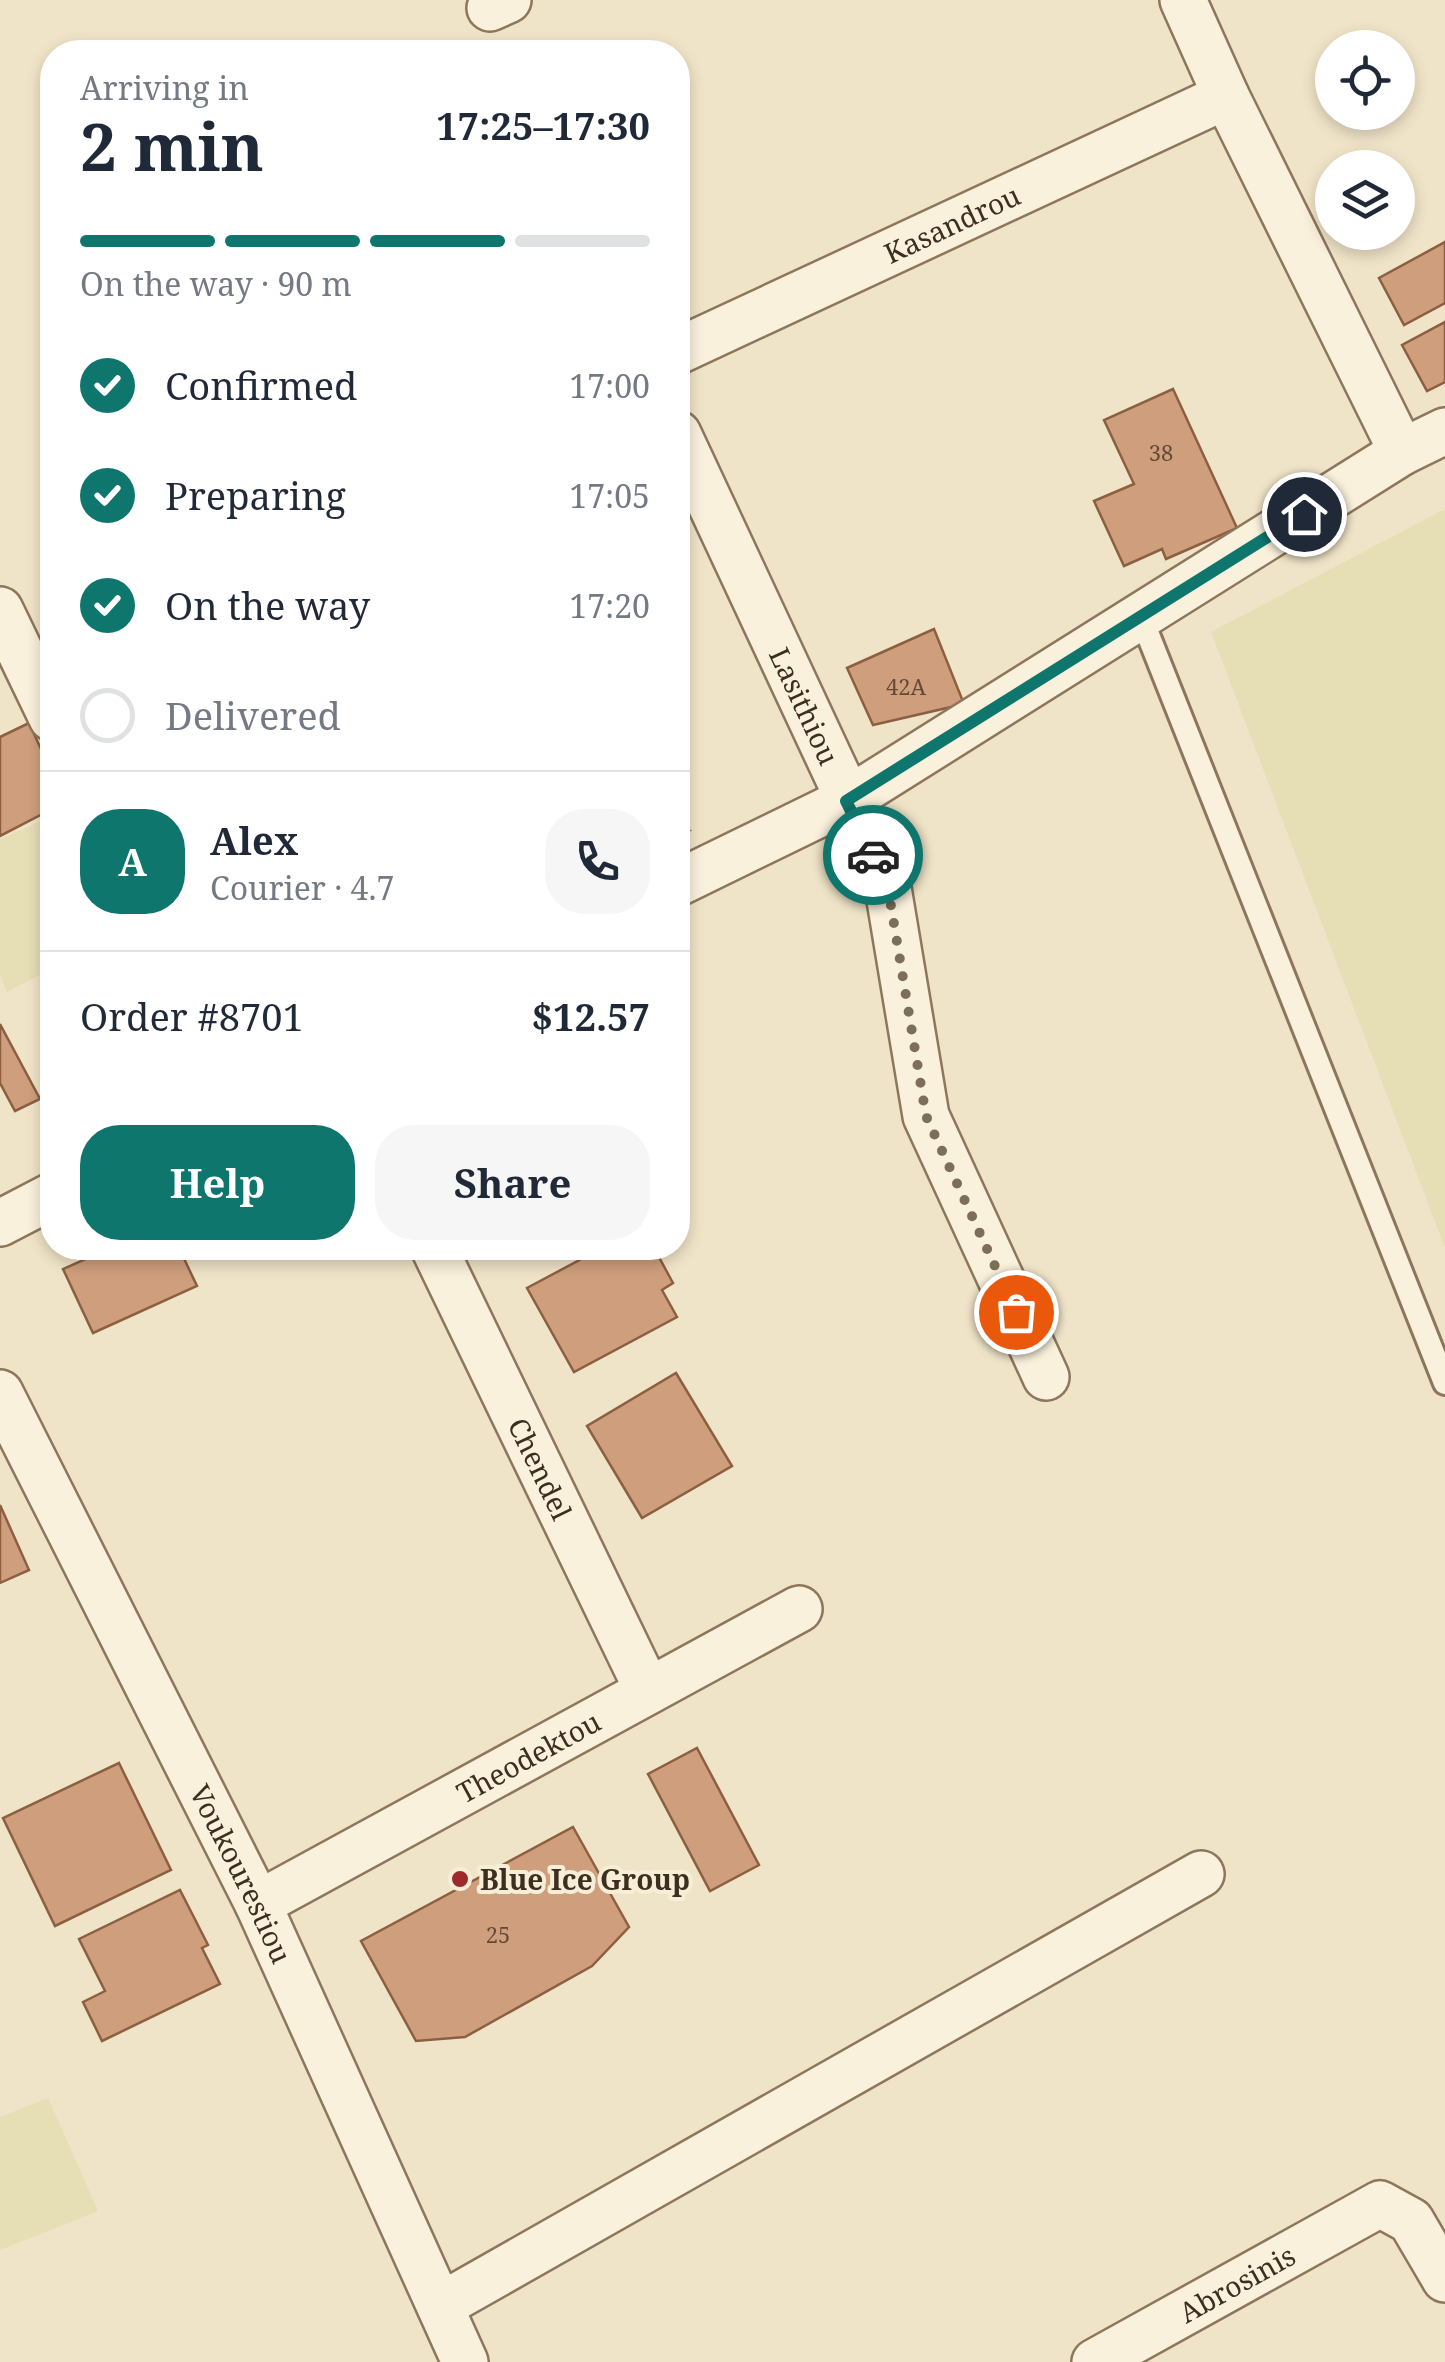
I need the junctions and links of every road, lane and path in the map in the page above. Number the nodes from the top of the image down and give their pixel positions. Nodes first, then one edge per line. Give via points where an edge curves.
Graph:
1 (1183, 0) edge
2 (1226, 96) junction
3 (690, 345) edge
4 (1445, 432) edge
5 (1402, 452) junction
6 (690, 460) edge
7 (1141, 618) junction
8 (24, 630) edge
9 (40, 680) edge
10 (846, 801) junction
11 (690, 877) edge
12 (40, 1202) edge
13 (0, 1223) edge
14 (440, 1260) edge
15 (1046, 1377) dead end
16 (1445, 1383) edge
17 (0, 1393) edge
18 (798, 1609) dead end
19 (648, 1691) junction
20 (1201, 1874) dead end
21 (258, 1904) junction
22 (1445, 2278) edge
23 (440, 2306) junction
24 (465, 2362) edge
25 (1095, 2362) edge

1 - 2 street
2 - 3 street, Kasandrou
2 - 5 street
4 - 5 street
5 - 7 street
6 - 10 street, Lasithiou
7 - 10 street
7 - 16 lane
8 - 9 street
10 - 11 street
10 - 15 street, Lasithiou via 887,882 926,1116
12 - 13 street
14 - 19 street, Chendel
17 - 21 street, Voukourestiou
18 - 19 street, Theodektou
19 - 21 street, Theodektou
20 - 23 street
21 - 23 street, Voukourestiou
22 - 25 street, Abrosinis via 1412,2221 1380,2204
23 - 24 street, Voukourestiou

